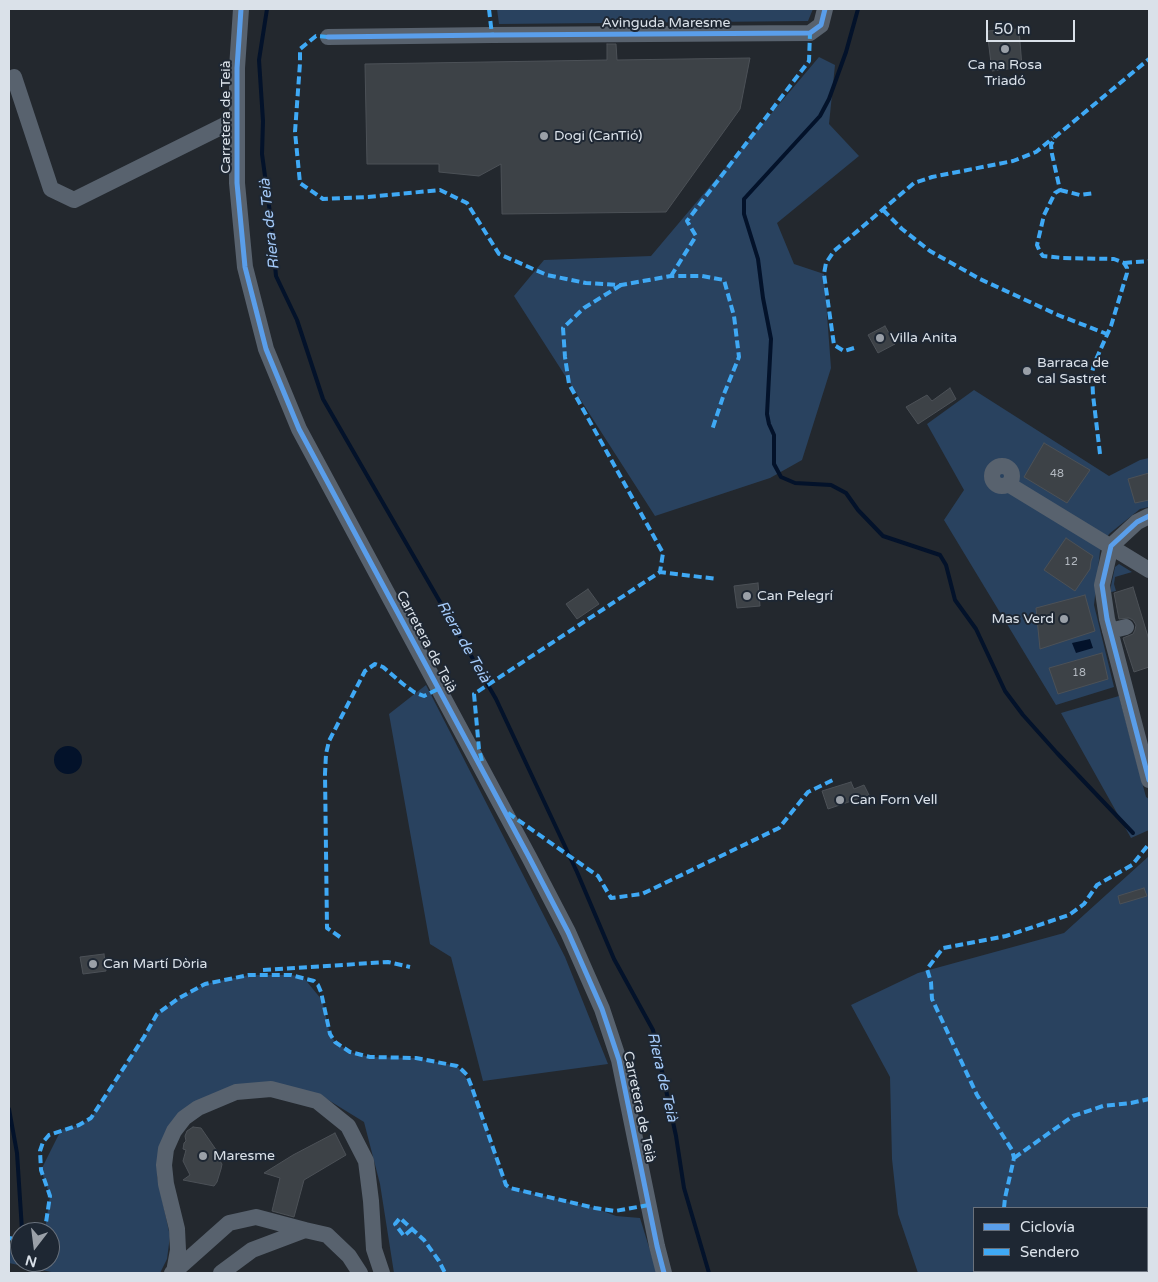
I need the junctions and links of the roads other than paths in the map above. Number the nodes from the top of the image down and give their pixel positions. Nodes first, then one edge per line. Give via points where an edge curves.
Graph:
1 (241, 9) edge
2 (826, 9) edge
3 (328, 37) dead end
4 (14, 77) dead end
5 (237, 119) junction
6 (1008, 484) dead end
7 (1136, 523) edge
8 (1111, 546) junction
9 (1149, 570) edge
10 (1126, 627) dead end
11 (1110, 631) junction
12 (1145, 747) edge
13 (1149, 780) edge
14 (304, 1230) junction
15 (173, 1273) edge
16 (221, 1273) edge
17 (360, 1273) edge
18 (382, 1273) edge
19 (664, 1273) edge

1 - 5 street, Carretera de Teià
2 - 3 street, Avinguda Maresme via 821,26 810,33
4 - 5 street via 51,189 74,200
5 - 19 street, Carretera de Teià via 237,183 245,267 266,349 299,430 529,857 568,932 602,1009 619,1060
6 - 8 street via 1067,511
7 - 8 street
8 - 9 street
8 - 11 street via 1095,587
10 - 11 street
11 - 12 street
12 - 13 street
14 - 15 street via 256,1217 229,1223
14 - 16 street via 252,1250
14 - 17 street via 327,1235 349,1256
15 - 18 street via 178,1250 177,1229 164,1165 166,1149 174,1132 184,1118 198,1108 236,1092 271,1089 316,1101 348,1126 366,1161 374,1250

